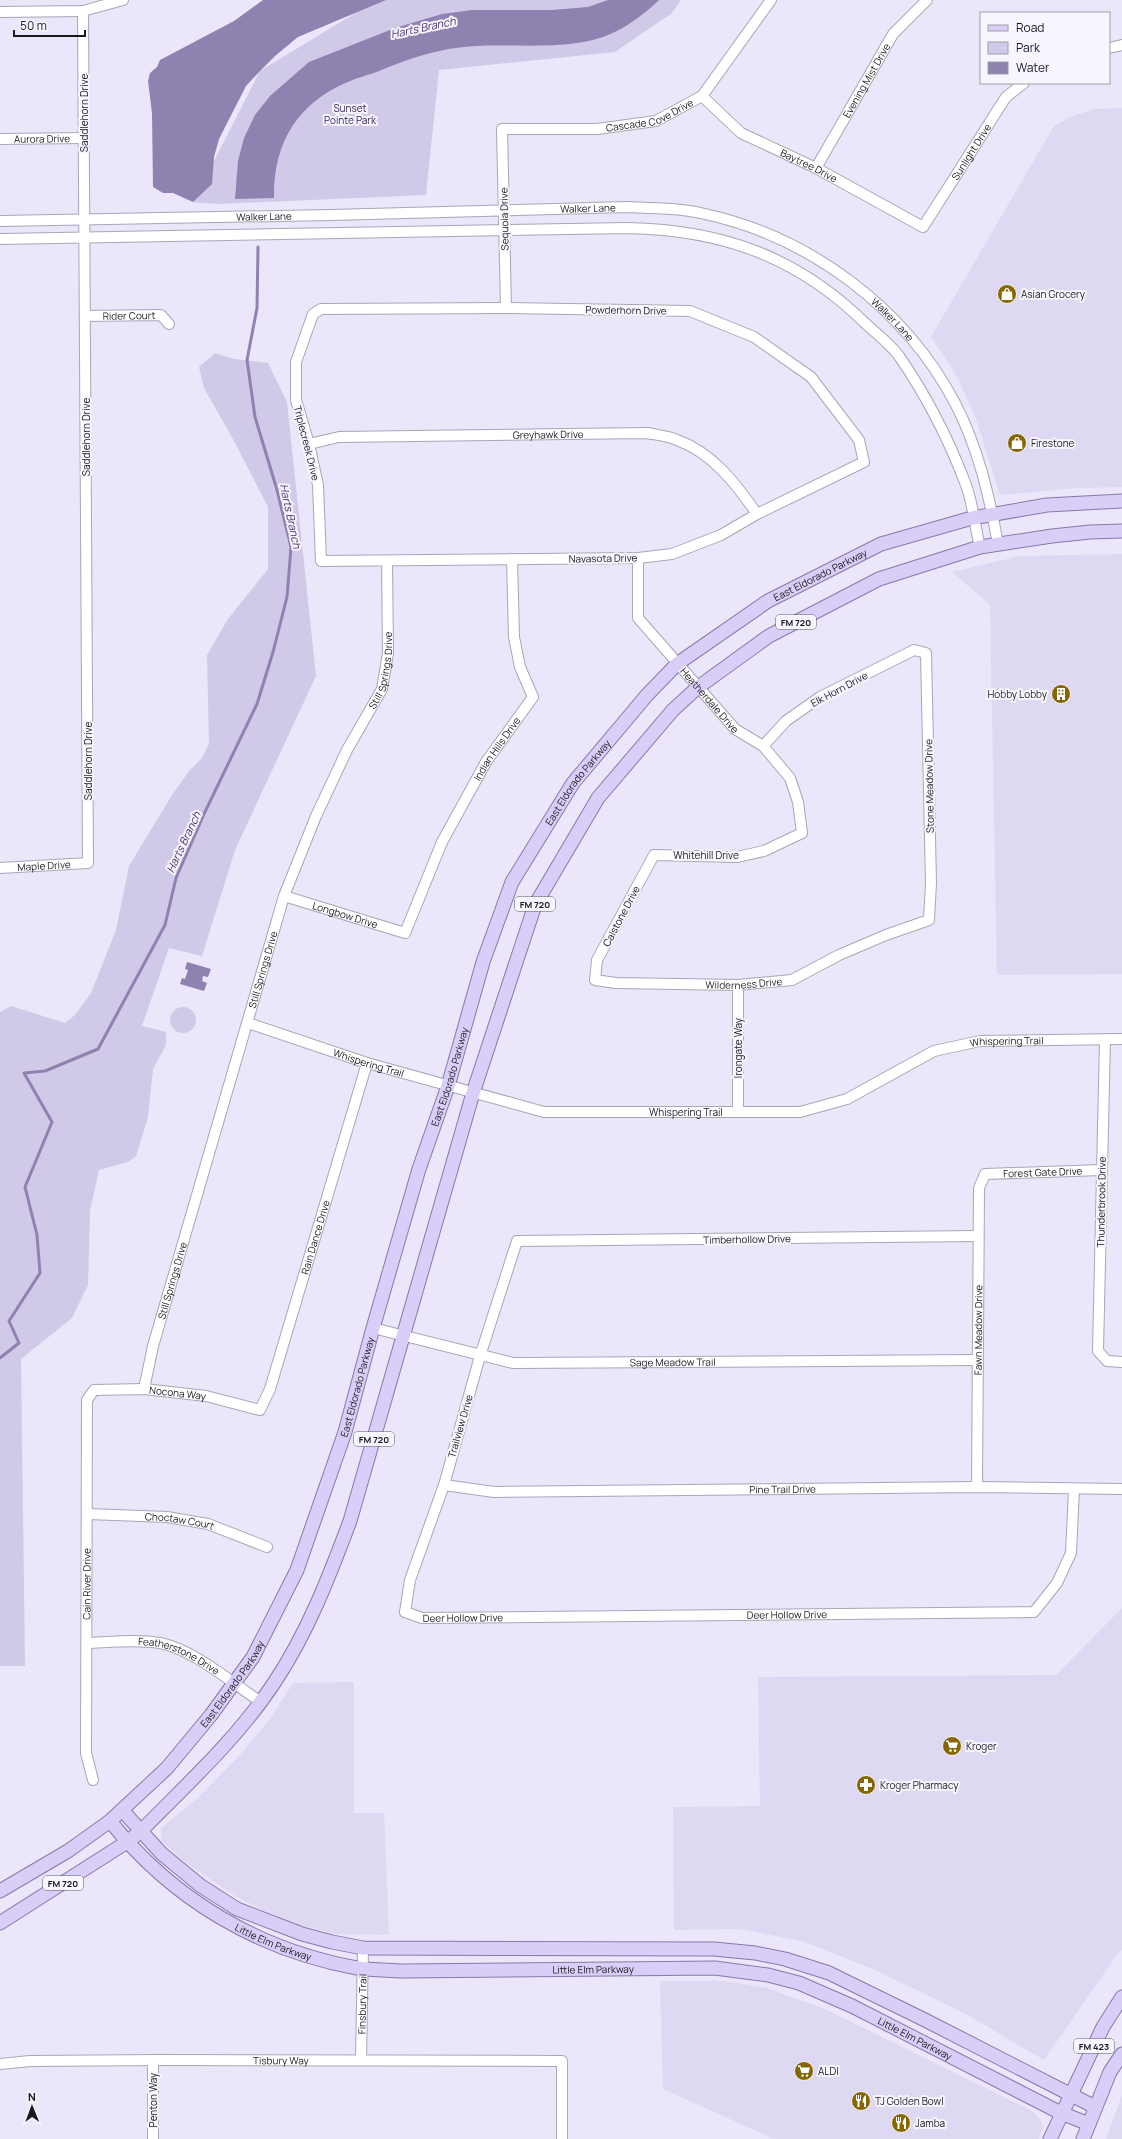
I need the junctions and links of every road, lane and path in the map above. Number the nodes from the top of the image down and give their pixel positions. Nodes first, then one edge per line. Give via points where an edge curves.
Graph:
1 (123, 0) edge
2 (771, 0) edge
3 (927, 0) edge
4 (84, 11) junction
5 (0, 12) edge
6 (1122, 45) edge
7 (1110, 48) edge
8 (1023, 84) edge
9 (702, 96) junction
10 (502, 129) joint
11 (84, 138) junction
12 (0, 139) edge
13 (816, 168) junction
14 (504, 210) junction
15 (85, 219) junction
16 (0, 221) edge
17 (923, 227) joint
18 (504, 230) junction
19 (0, 239) edge
20 (85, 239) junction
21 (506, 308) junction
22 (321, 310) joint
23 (86, 316) junction
24 (169, 324) dead end
25 (309, 444) junction
26 (864, 462) joint
27 (1122, 501) edge
28 (992, 513) junction
29 (757, 514) junction
30 (972, 518) junction
31 (1122, 531) edge
32 (998, 544) junction
33 (980, 547) junction
34 (512, 558) junction
35 (638, 558) junction
36 (321, 561) joint
37 (387, 561) junction
38 (926, 653) joint
39 (677, 664) junction
40 (697, 688) junction
41 (763, 746) junction
42 (802, 834) joint
43 (654, 855) joint
44 (88, 863) joint
45 (0, 868) edge
46 (284, 896) junction
47 (929, 920) joint
48 (405, 933) joint
49 (595, 980) joint
50 (738, 985) junction
51 (248, 1023) junction
52 (1105, 1039) junction
53 (1122, 1039) edge
54 (367, 1062) junction
55 (448, 1086) junction
56 (473, 1093) junction
57 (738, 1112) junction
58 (1102, 1170) junction
59 (985, 1174) joint
60 (977, 1236) junction
61 (517, 1241) joint
62 (373, 1328) junction
63 (403, 1336) junction
64 (480, 1356) junction
65 (977, 1360) junction
66 (1122, 1362) edge
67 (144, 1388) junction
68 (94, 1390) joint
69 (260, 1410) joint
70 (444, 1485) junction
71 (977, 1487) junction
72 (1122, 1488) edge
73 (1074, 1489) junction
74 (88, 1514) junction
75 (267, 1547) dead end
76 (405, 1612) joint
77 (86, 1643) junction
78 (233, 1684) junction
79 (261, 1702) junction
80 (93, 1780) dead end
81 (122, 1810) junction
82 (110, 1821) junction
83 (140, 1832) junction
84 (127, 1842) junction
85 (0, 1891) edge
86 (0, 1923) edge
87 (363, 1948) junction
88 (681, 1950) junction
89 (363, 1968) junction
90 (682, 1969) junction
91 (1122, 1997) edge
92 (1122, 2054) edge
93 (361, 2059) junction
94 (153, 2060) junction
95 (0, 2064) edge
96 (1069, 2096) junction
97 (1095, 2108) junction
98 (1061, 2113) junction
99 (1089, 2124) junction
100 (153, 2139) edge
101 (562, 2139) edge
102 (1050, 2139) edge
103 (1083, 2139) edge

1 - 4 street
2 - 9 street, Cascade Cove Drive
3 - 13 street, Evening Mist Drive via 894,34
4 - 5 street
4 - 11 street, Saddlehorn Drive
6 - 7 street
8 - 17 street, Sunlight Drive via 1006,97
9 - 10 street, Cascade Cove Drive via 656,121 597,129
9 - 13 street, Baytree Drive via 742,133
10 - 14 street, Sequoia Drive
11 - 12 street, Aurora Drive
11 - 15 street, Saddlehorn Drive
13 - 17 street, Baytree Drive
14 - 15 street, Walker Lane
14 - 18 street, Sequoia Drive
14 - 28 street, Walker Lane via 627,207 666,208 704,214 740,223 775,236 835,270 887,311 932,363 956,404 982,468
15 - 16 street, Walker Lane
15 - 20 street, Saddlehorn Drive
18 - 20 street, Walker Lane
18 - 21 street, Sequoia Drive
18 - 30 street, Walker Lane via 628,228 686,232 760,252 811,278 847,305 898,355 940,425 966,486
19 - 20 street, Walker Lane
20 - 23 street, Saddlehorn Drive
21 - 22 street, Powderhorn Drive
21 - 26 street, Powderhorn Drive via 690,311 754,337 811,377 859,440
22 - 25 street, Triplecreek Drive via 313,314 296,362 296,400
23 - 24 street, Rider Court via 162,315
23 - 44 street, Saddlehorn Drive
25 - 29 street, Greyhawk Drive via 339,437 647,433 677,440 704,455 730,477
25 - 36 street, Triplecreek Drive via 318,485
26 - 29 street, Navasota Drive
27 - 28 main road, East Eldorado Parkway via 1047,505
28 - 30 main road, East Eldorado Parkway
28 - 32 street, Walker Lane
29 - 35 street, Navasota Drive via 721,535 672,554
30 - 33 street, Walker Lane
30 - 39 main road, East Eldorado Parkway via 881,544 768,601
31 - 32 main road, FM 720 via 1090,532
32 - 33 main road, FM 720
33 - 40 main road, FM 720 via 879,579 769,636
34 - 35 street, Navasota Drive
34 - 37 street, Navasota Drive
34 - 48 street, Indian Hills Drive via 514,637 520,667 533,697 486,762 442,842
35 - 39 street, Heatherdale Drive via 638,618
36 - 37 street, Navasota Drive
37 - 46 street, Still Springs Drive via 388,653 382,689 347,750 316,816
38 - 41 street, Elk Horn Drive via 914,650 820,697 786,721
38 - 47 street, Stone Meadow Drive via 931,883
39 - 40 street, Heatherdale Drive
39 - 55 main road, East Eldorado Parkway via 573,783 512,882 483,962
40 - 41 street, Heatherdale Drive via 735,729
40 - 56 main road, FM 720 via 673,710 598,798 535,905
41 - 42 street, Heatherdale Drive via 790,778 798,802
42 - 43 street, Whitehill Drive via 764,851 737,856
43 - 49 street, Calstone Drive via 597,960
44 - 45 street, Maple Drive
46 - 48 street, Longbow Drive
46 - 51 street, Still Springs Drive
47 - 50 street, Wilderness Drive via 839,955 792,980
49 - 50 street, Wilderness Drive via 616,983
50 - 57 street, Irongate Way
51 - 54 street, Whispering Trail
51 - 67 street, Still Springs Drive via 153,1346
52 - 53 street, Whispering Trail
52 - 57 street, Whispering Trail via 980,1041 934,1051 847,1099 800,1112
52 - 58 street, Thunderbrook Drive
54 - 55 street, Whispering Trail
54 - 69 street, Rain Dance Drive via 270,1390
55 - 56 street, Whispering Trail
55 - 62 main road, East Eldorado Parkway via 419,1169
56 - 57 street, Whispering Trail via 544,1112
56 - 63 main road, FM 720
58 - 59 street, Forest Gate Drive
58 - 66 street, Thunderbrook Drive via 1098,1351 1107,1362
59 - 60 street, Fawn Meadow Drive via 979,1188
60 - 61 street, Timberhollow Drive
60 - 65 street, Fawn Meadow Drive
61 - 64 street, Trailview Drive
62 - 63 street, Sage Meadow Trail
62 - 78 main road, East Eldorado Parkway via 346,1432 297,1570 253,1658
63 - 64 street, Sage Meadow Trail
63 - 79 main road, FM 720 via 350,1521 324,1589 275,1683
64 - 65 street, Sage Meadow Trail via 513,1364
64 - 70 street, Trailview Drive
65 - 71 street, Fawn Meadow Drive
67 - 68 street, Nocona Way
67 - 69 street, Nocona Way via 206,1396
68 - 74 street, Cain River Drive via 87,1400
70 - 71 street, Pine Trail Drive via 494,1492
70 - 76 street, Trailview Drive via 410,1580
71 - 73 street, Pine Trail Drive
72 - 73 street, Pine Trail Drive
73 - 76 street, Deer Hollow Drive via 1071,1553 1057,1583 1034,1612 422,1618
74 - 75 street, Choctaw Court via 167,1517 208,1524
74 - 77 street, Cain River Drive
77 - 78 street, Featherstone Drive via 146,1641 169,1645 193,1656
77 - 80 street, Cain River Drive via 86,1753
78 - 79 street, Featherstone Drive
78 - 81 main road, East Eldorado Parkway via 167,1768
79 - 83 main road, FM 720 via 217,1755
81 - 82 main road, East Eldorado Parkway
81 - 83 main road, Little Elm Parkway
82 - 84 main road, Little Elm Parkway
82 - 85 main road, East Eldorado Parkway / FM 720 via 68,1851
83 - 84 main road, FM 720
83 - 87 main road, Little Elm Parkway via 201,1886 237,1909 302,1934
84 - 86 main road, FM 720
84 - 89 main road, Little Elm Parkway via 153,1869 188,1898 227,1921 263,1940 298,1953
87 - 88 main road, Little Elm Parkway
87 - 89 street, Finsbury Trail
88 - 90 main road
88 - 96 main road, Little Elm Parkway via 714,1949 755,1953 785,1959 829,1974 925,2020
89 - 90 main road, Little Elm Parkway via 402,1971
89 - 93 street, Finsbury Trail
90 - 98 main road, Little Elm Parkway via 740,1970 768,1974 799,1983 852,2006
91 - 96 main road, FM 423 via 1103,2027
92 - 97 main road, FM 423 via 1110,2072
93 - 94 street, Tisbury Way
93 - 101 street, Tisbury Way via 562,2061
94 - 95 street, Tisbury Way via 30,2061
94 - 100 street, Penton Way
96 - 97 main road, Little Elm Parkway
96 - 98 main road, FM 423
97 - 99 main road, FM 423
98 - 99 main road, Little Elm Parkway
98 - 102 main road, FM 423
99 - 103 main road, FM 423

